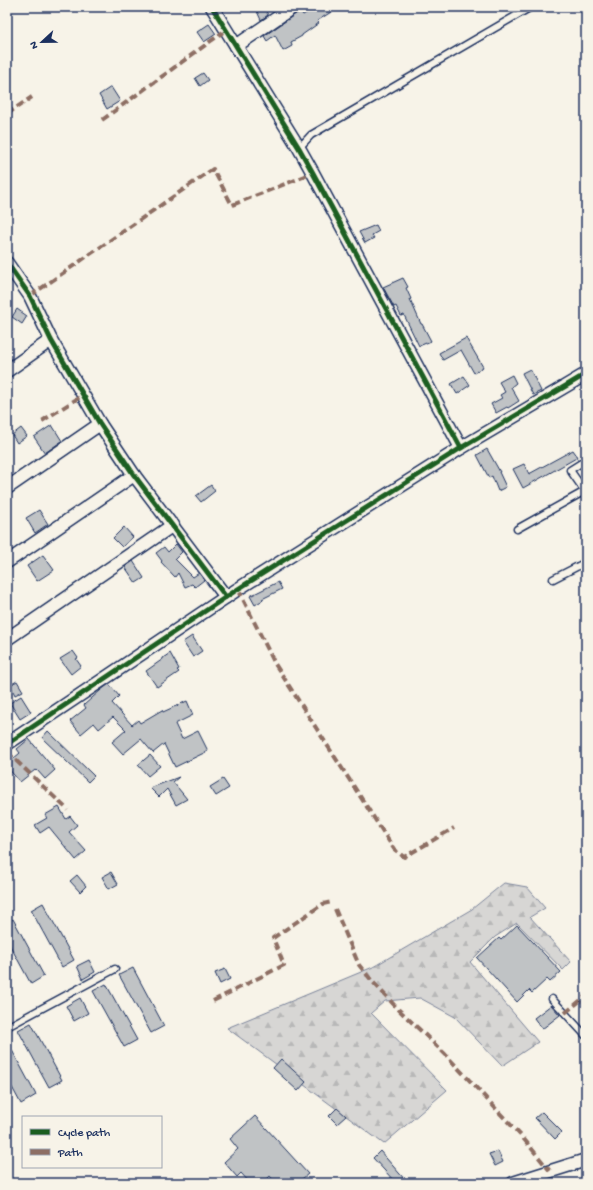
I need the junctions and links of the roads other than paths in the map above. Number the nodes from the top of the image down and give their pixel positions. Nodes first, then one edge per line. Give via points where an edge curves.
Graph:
1 (212, 7) edge
2 (293, 7) edge
3 (531, 7) edge
4 (236, 46) junction
5 (299, 148) junction
6 (7, 263) edge
7 (51, 340) junction
8 (7, 371) edge
9 (586, 374) edge
10 (100, 424) junction
11 (461, 448) junction
12 (586, 460) edge
13 (134, 475) junction
14 (7, 488) edge
15 (585, 492) edge
16 (173, 525) junction
17 (517, 529) dead end
18 (7, 562) edge
19 (586, 562) edge
20 (553, 579) dead end
21 (226, 597) junction
22 (7, 639) edge
23 (7, 744) edge
24 (115, 969) dead end
25 (552, 1000) dead end
26 (7, 1027) edge
27 (586, 1036) edge
28 (586, 1160) edge
29 (513, 1183) edge

1 - 4 street
2 - 4 street
3 - 5 lane via 311,135
4 - 5 street
5 - 11 street
6 - 7 street via 30,296
7 - 8 street
7 - 10 street
9 - 11 street
10 - 13 street
10 - 14 street
11 - 21 street
12 - 15 lane via 570,470
13 - 16 street
13 - 18 street
15 - 17 lane
16 - 21 street
16 - 22 street
19 - 20 lane
21 - 23 street
24 - 26 lane
25 - 27 lane
28 - 29 street

